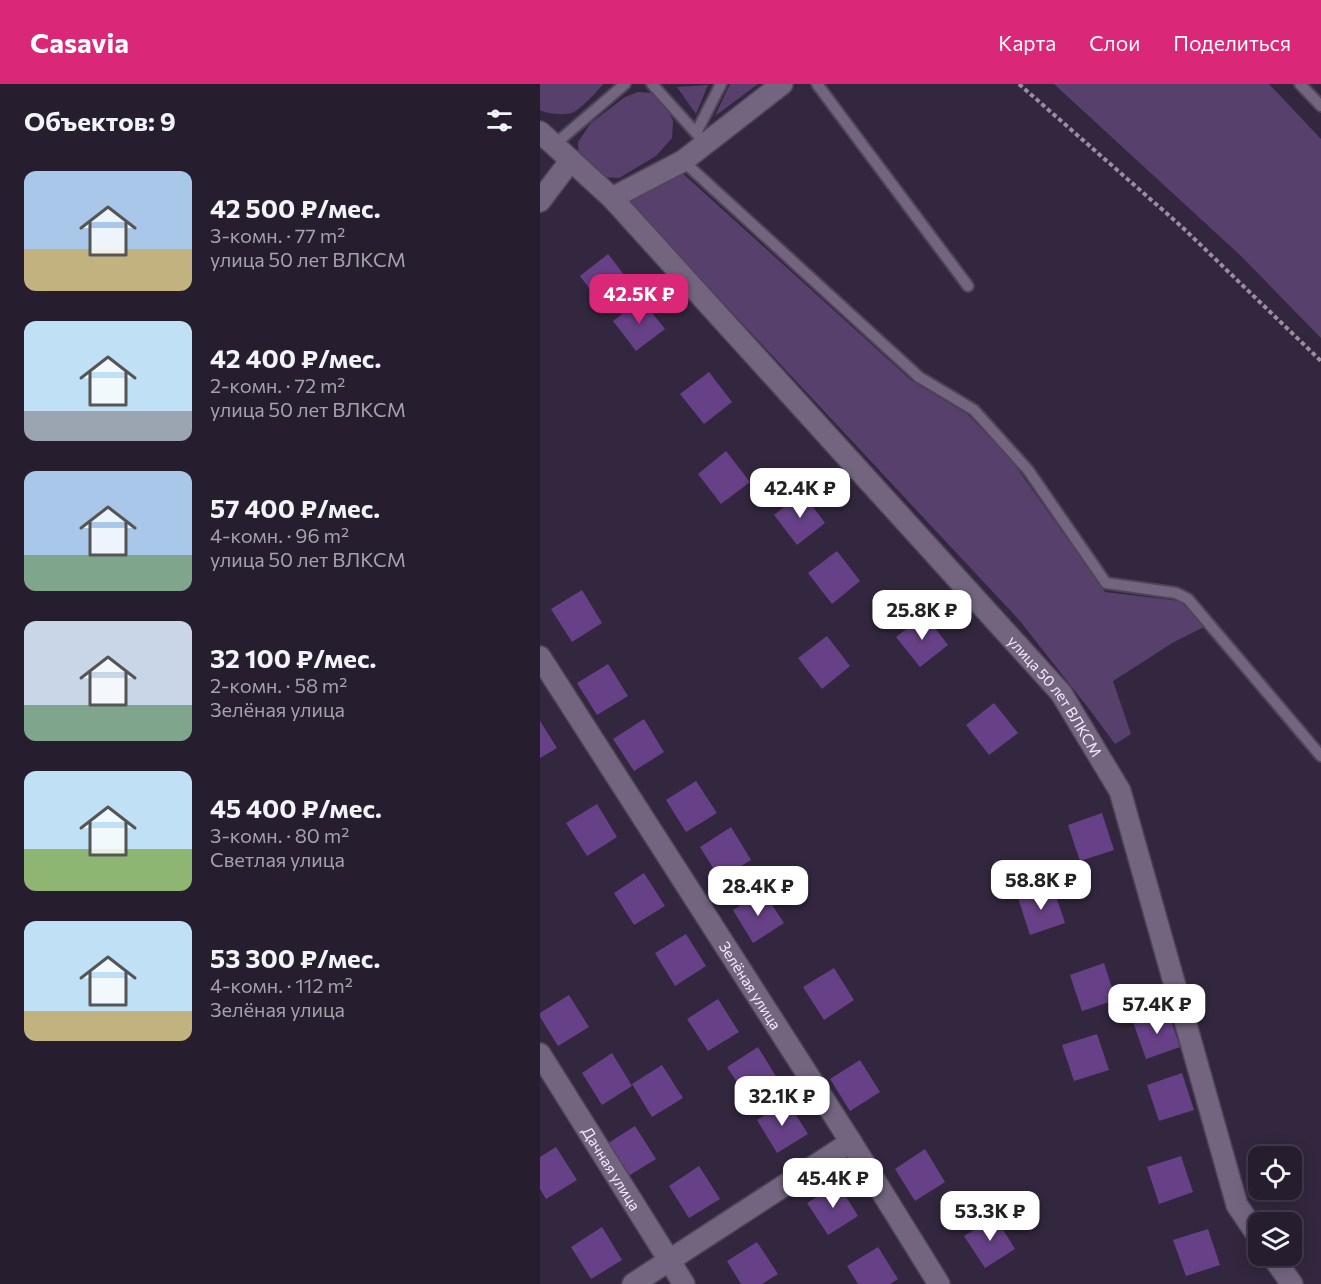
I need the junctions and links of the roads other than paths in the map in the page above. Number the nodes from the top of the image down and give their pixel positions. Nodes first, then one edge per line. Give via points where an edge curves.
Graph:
1 (625, 84) edge
2 (652, 84) edge
3 (721, 84) edge
4 (782, 84) edge
5 (818, 84) edge
6 (1300, 84) edge
7 (1321, 106) edge
8 (547, 138) edge
9 (701, 139) junction
10 (570, 160) junction
11 (683, 161) junction
12 (612, 198) junction
13 (540, 201) edge
14 (968, 286) dead end
15 (540, 657) edge
16 (1321, 756) edge
17 (540, 1054) edge
18 (851, 1142) junction
19 (1248, 1221) edge
20 (669, 1261) junction
21 (1279, 1266) edge
22 (633, 1284) edge
23 (684, 1284) edge
24 (939, 1284) edge
25 (1292, 1284) edge

1 - 8 lane
2 - 9 lane
3 - 9 lane
4 - 9 street
5 - 14 lane
6 - 7 lane
8 - 10 street, улица 50 лет ВЛКСМ
9 - 11 street
10 - 12 street, улица 50 лет ВЛКСМ
10 - 13 street
11 - 12 street
11 - 16 lane via 919,376 974,410 1028,470 1106,583 1176,593 1188,599
12 - 19 street, улица 50 лет ВЛКСМ via 1061,693 1120,791 1237,1205
15 - 18 street, Зелёная улица
17 - 20 street, Дачная улица
18 - 20 street
18 - 24 street, Зелёная улица
20 - 22 street
20 - 23 street, Дачная улица
21 - 25 street

